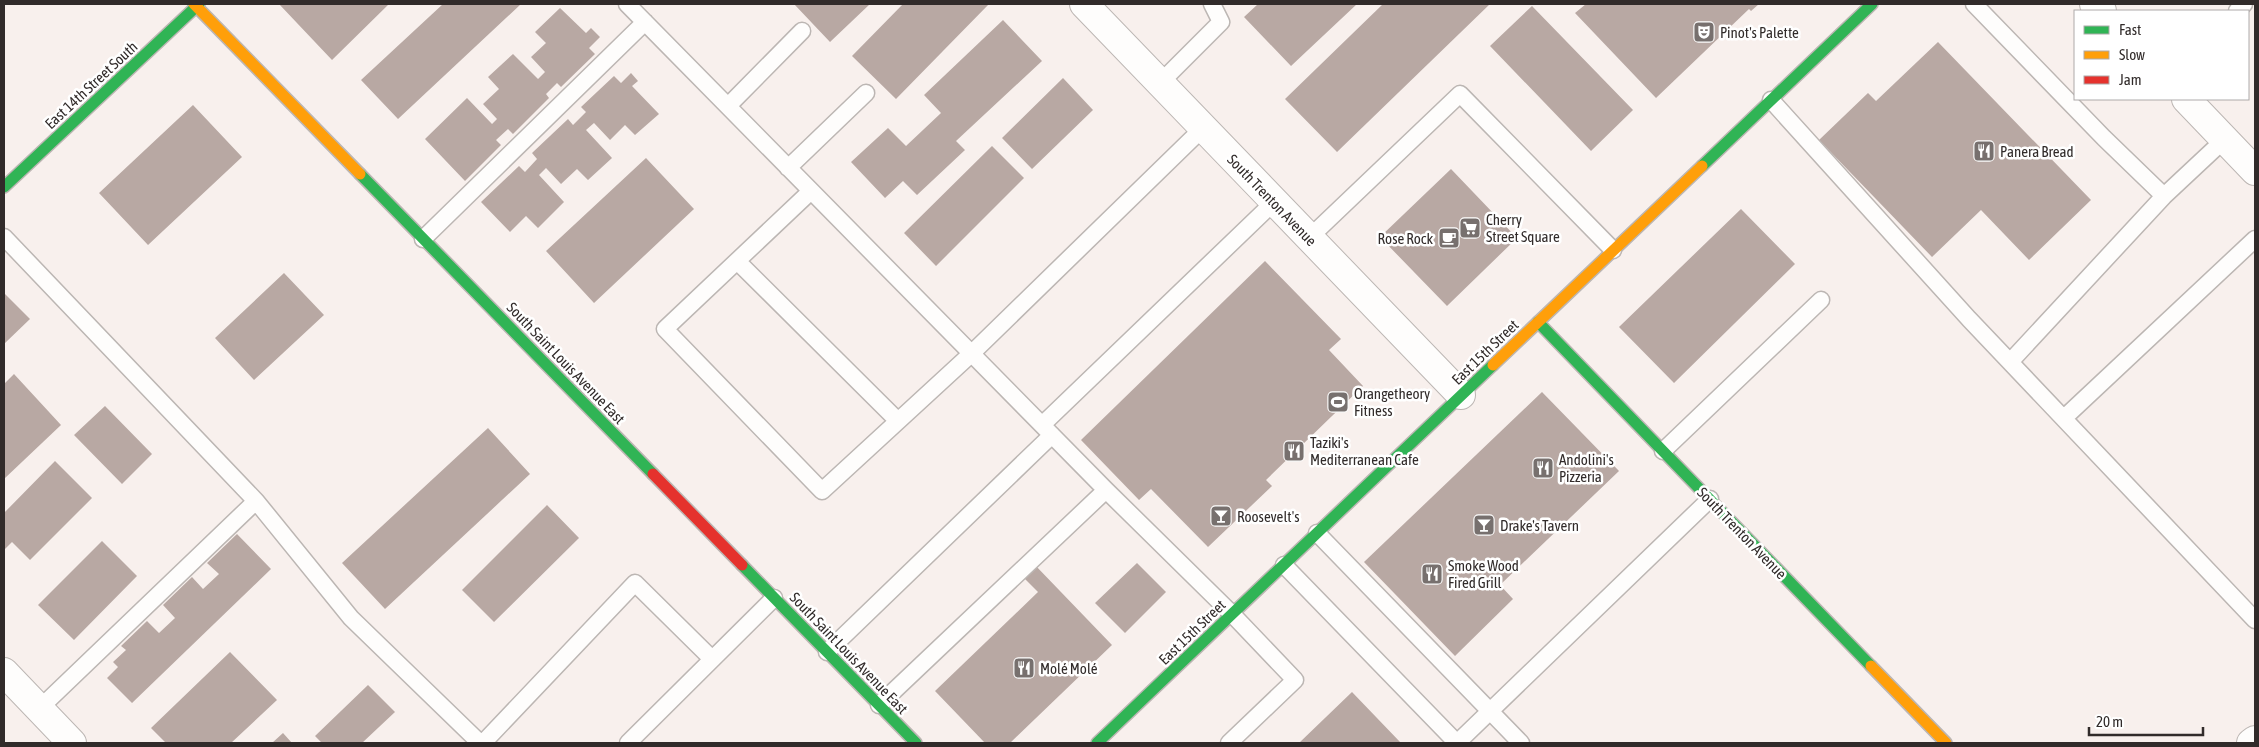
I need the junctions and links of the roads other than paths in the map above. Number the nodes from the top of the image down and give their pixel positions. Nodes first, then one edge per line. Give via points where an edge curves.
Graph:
1 (627, 4) edge
2 (1084, 4) edge
3 (1212, 4) edge
4 (1872, 4) edge
5 (1974, 4) edge
6 (196, 5) edge
7 (645, 22) junction
8 (802, 31) dead end
9 (1160, 83) junction
10 (866, 93) dead end
11 (1771, 100) junction
12 (2187, 100) edge
13 (728, 106) junction
14 (1203, 128) junction
15 (2225, 139) junction
16 (788, 168) junction
17 (2255, 171) edge
18 (4, 187) edge
19 (811, 190) junction
20 (2164, 196) junction
21 (1274, 202) junction
22 (4, 237) edge
23 (1309, 238) junction
24 (2255, 239) edge
25 (424, 240) junction
26 (1614, 250) junction
27 (737, 261) junction
28 (1820, 300) dead end
29 (1538, 322) junction
30 (971, 354) junction
31 (2010, 362) junction
32 (1462, 395) junction
33 (2064, 418) junction
34 (898, 421) junction
35 (1047, 430) junction
36 (1663, 451) junction
37 (1106, 490) junction
38 (1710, 499) junction
39 (256, 501) junction
40 (1317, 533) junction
41 (1284, 565) junction
42 (774, 598) junction
43 (1232, 614) junction
44 (2255, 620) edge
45 (826, 652) junction
46 (712, 659) junction
47 (4, 672) edge
48 (879, 705) junction
49 (39, 709) junction
50 (1491, 711) junction
51 (2255, 740) edge
52 (72, 743) edge
53 (481, 743) edge
54 (628, 743) edge
55 (916, 743) edge
56 (1097, 743) edge
57 (1229, 743) edge
58 (1457, 743) edge
59 (1521, 743) edge
60 (1946, 743) edge
61 (2251, 743) edge

1 - 7 lane
2 - 9 street, South Trenton Avenue
3 - 9 lane via 1221,22
4 - 11 street, East 15th Street
5 - 20 lane
6 - 18 street, East 14th Street South
6 - 25 street, South Saint Louis Avenue East
7 - 13 lane
7 - 25 lane
8 - 13 lane
9 - 14 street, South Trenton Avenue
10 - 16 lane
11 - 26 street, East 15th Street
11 - 31 lane
12 - 15 street
13 - 16 lane
14 - 21 street, South Trenton Avenue
14 - 30 lane
15 - 17 street
15 - 20 lane
16 - 19 lane
19 - 27 lane
19 - 30 lane
20 - 31 lane
21 - 23 street, South Trenton Avenue
21 - 35 lane
22 - 39 lane
23 - 26 lane via 1460,94
23 - 32 street, South Trenton Avenue
24 - 33 lane
25 - 42 street, South Saint Louis Avenue East
26 - 29 street, East 15th Street
27 - 34 lane
27 - 34 lane via 665,329 822,491
28 - 36 lane
29 - 32 street, East 15th Street
29 - 36 street, South Trenton Avenue
30 - 34 lane
30 - 35 lane
31 - 33 lane
32 - 40 street, East 15th Street
33 - 44 lane
35 - 37 lane
35 - 45 lane
36 - 38 street, South Trenton Avenue
37 - 43 lane
37 - 48 lane
38 - 50 lane
38 - 60 street, South Trenton Avenue
39 - 49 lane
39 - 53 lane via 351,618
40 - 41 street, East 15th Street
40 - 50 lane
41 - 43 street, East 15th Street
41 - 58 lane
42 - 45 street, South Saint Louis Avenue East
42 - 46 lane
43 - 56 street, East 15th Street
43 - 57 lane via 1295,680
45 - 48 street, South Saint Louis Avenue East
46 - 53 lane via 635,583
46 - 54 lane
47 - 49 street
48 - 55 street, South Saint Louis Avenue East
49 - 52 street
50 - 58 lane
50 - 59 lane
51 - 61 street

